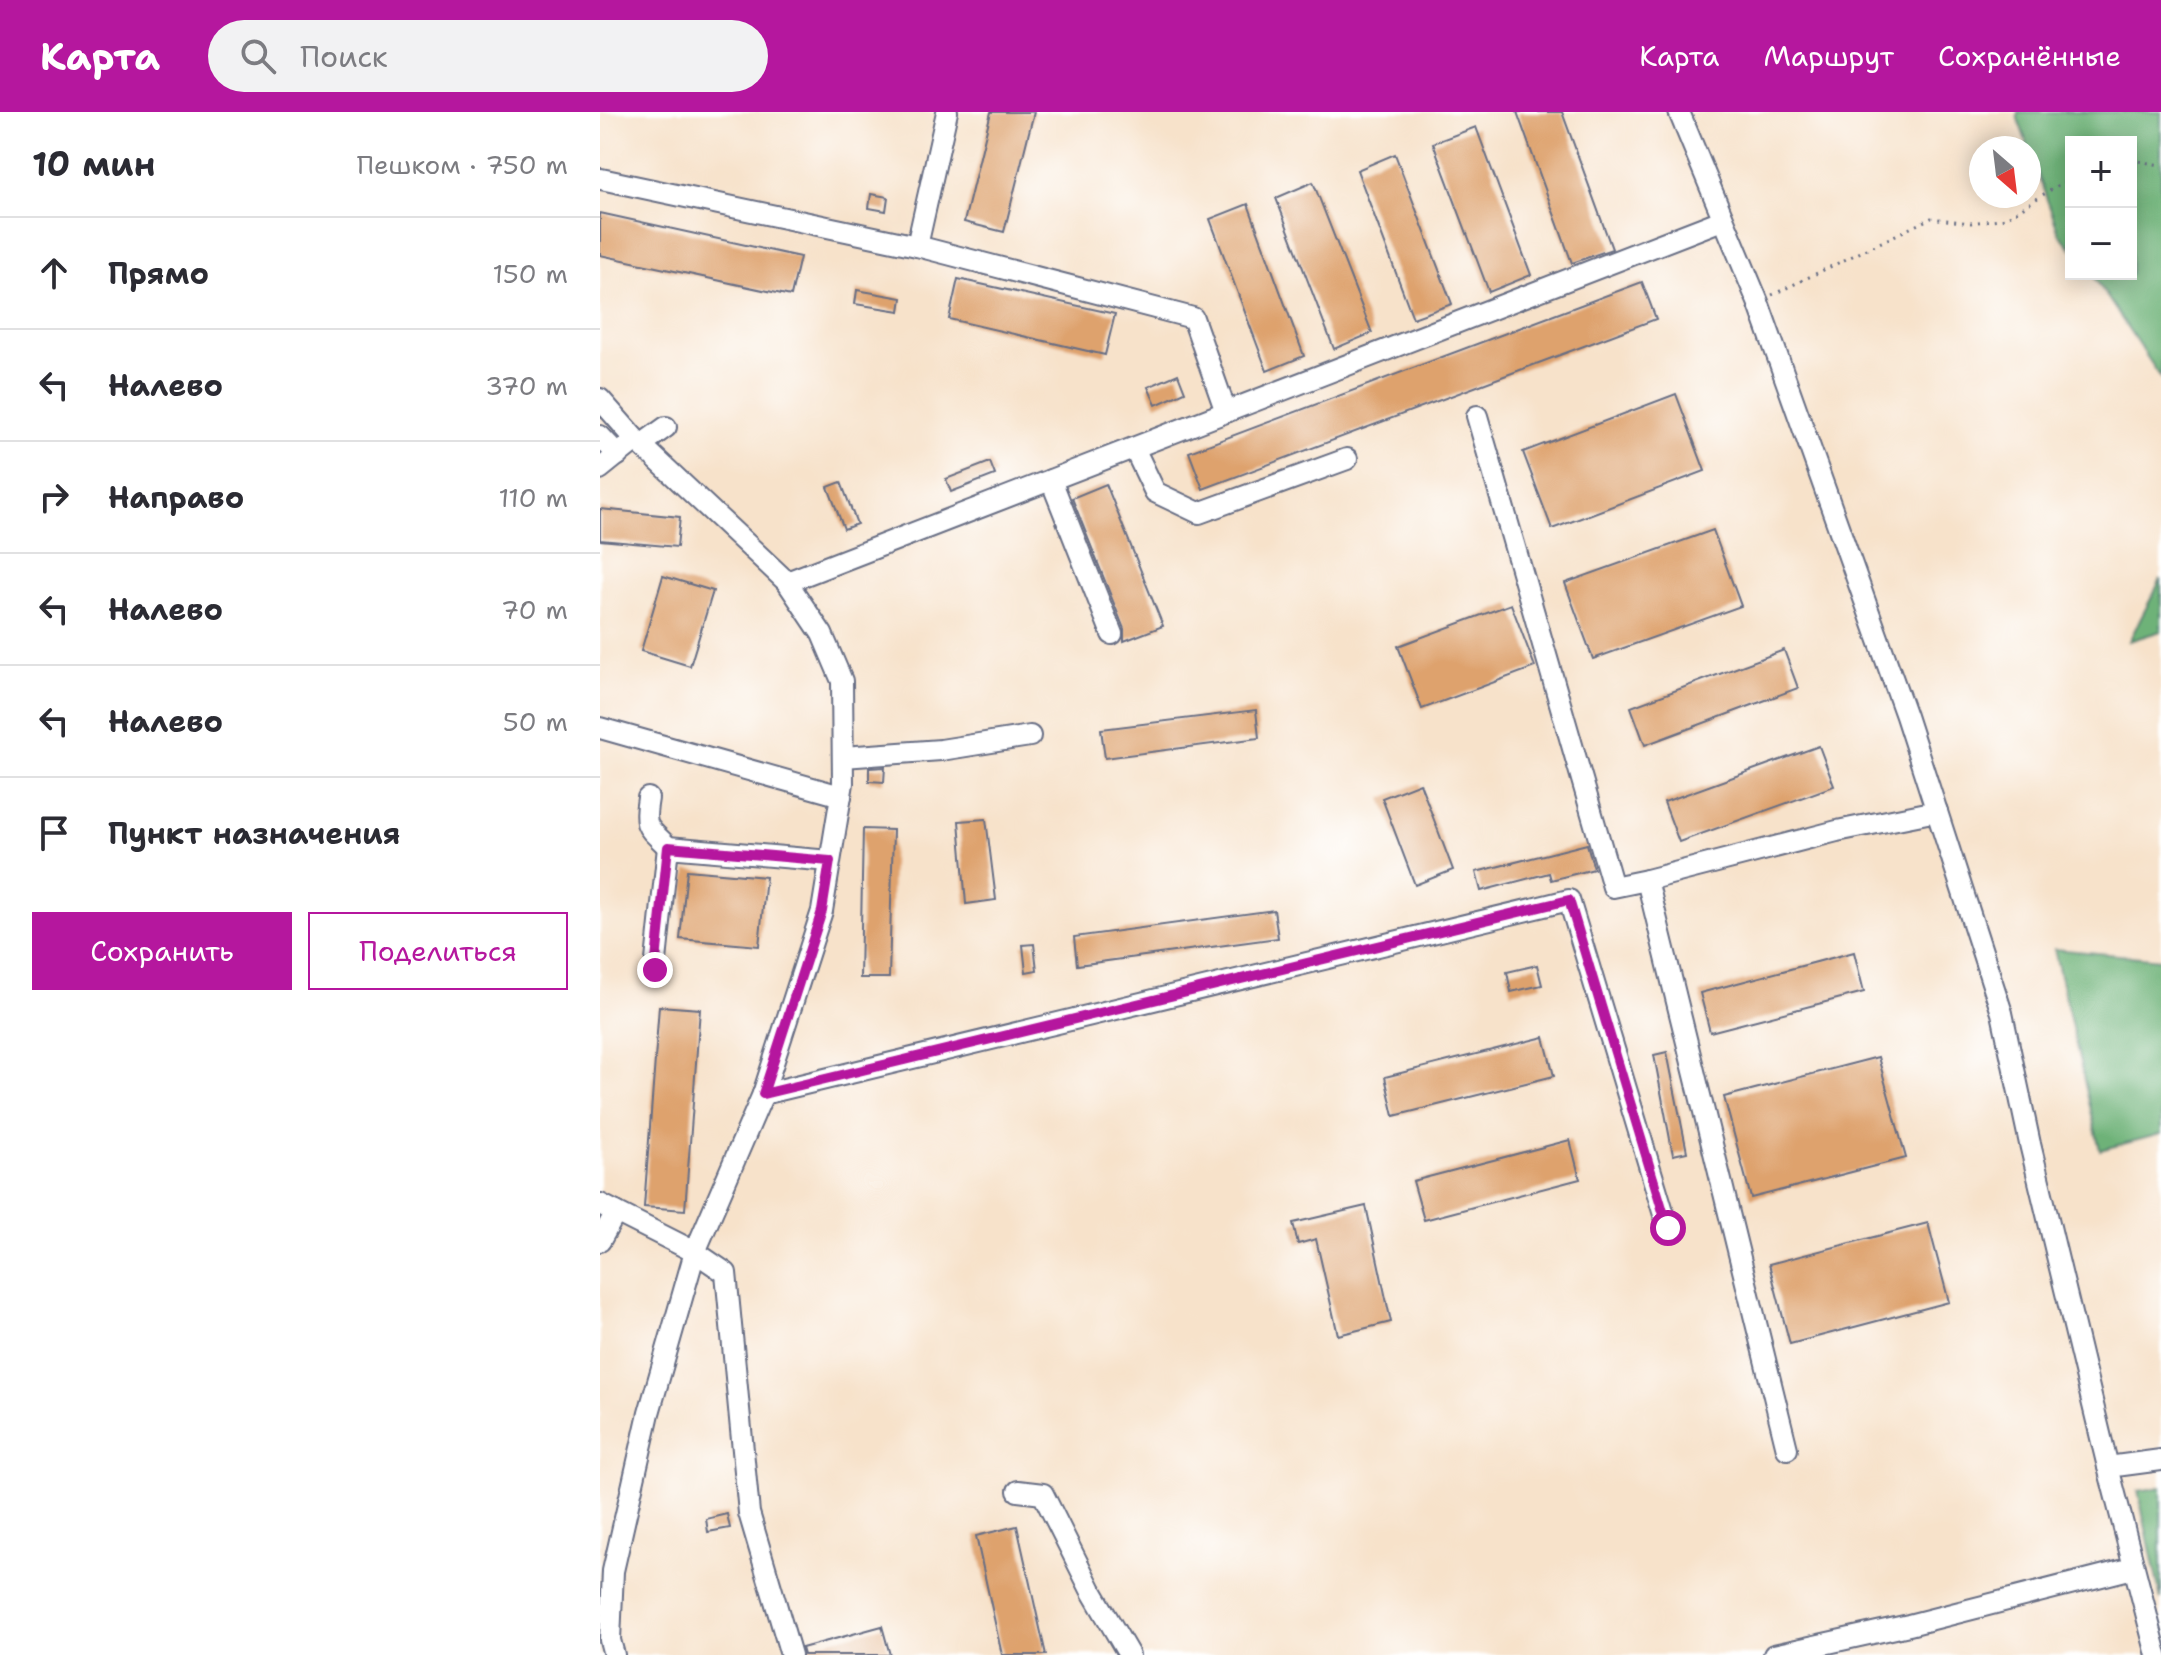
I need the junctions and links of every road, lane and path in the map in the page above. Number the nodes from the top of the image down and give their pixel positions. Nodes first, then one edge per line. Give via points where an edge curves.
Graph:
1 (947, 112) edge
2 (1679, 112) edge
3 (2137, 161) edge
4 (2161, 165) edge
5 (601, 179) edge
6 (2065, 181) edge
7 (1722, 220) junction
8 (917, 246) junction
9 (1758, 302) junction
10 (600, 399) edge
11 (1226, 412) junction
12 (1477, 416) dead end
13 (666, 427) dead end
14 (600, 436) edge
15 (638, 443) junction
16 (1134, 448) junction
17 (618, 455) junction
18 (1347, 459) dead end
19 (600, 469) edge
20 (1051, 480) junction
21 (787, 582) junction
22 (1112, 634) dead end
23 (600, 728) edge
24 (1030, 736) dead end
25 (843, 757) junction
26 (841, 796) junction
27 (648, 798) dead end
28 (1937, 811) junction
29 (668, 847) junction
30 (830, 861) junction
31 (1647, 880) junction
32 (655, 970) dead end
33 (763, 1094) junction
34 (608, 1208) edge
35 (1668, 1228) dead end
36 (600, 1241) edge
37 (695, 1252) junction
38 (1787, 1449) dead end
39 (2161, 1460) edge
40 (2108, 1467) junction
41 (1018, 1491) dead end
42 (2133, 1568) junction
43 (614, 1655) edge
44 (791, 1655) edge
45 (1129, 1655) edge
46 (1774, 1655) edge
47 (2157, 1655) edge

1 - 8 street
2 - 7 street
3 - 4 path
5 - 8 street
6 - 9 path via 2006,218 1971,223 1931,218
7 - 9 street
7 - 11 street
8 - 11 street via 1193,318
9 - 28 street
10 - 15 street
11 - 16 street
12 - 31 street via 1613,887
13 - 15 street
14 - 17 street
15 - 17 street
15 - 21 street
16 - 18 street via 1155,492 1199,513
16 - 20 street
17 - 19 street
20 - 21 street
20 - 22 street
21 - 25 street via 822,634 842,681
23 - 26 street
24 - 25 street
25 - 26 street
26 - 30 street
27 - 29 street via 645,820
28 - 31 street
28 - 40 street via 2002,1013
29 - 30 street
29 - 32 street
30 - 33 street via 822,911
31 - 38 street
33 - 35 street via 1569,900
33 - 37 street
34 - 36 street
34 - 37 street
37 - 43 street via 649,1413 613,1571
37 - 44 street via 726,1273 749,1513
39 - 40 street
40 - 42 street
41 - 45 street via 1043,1494
42 - 46 street
42 - 47 street

